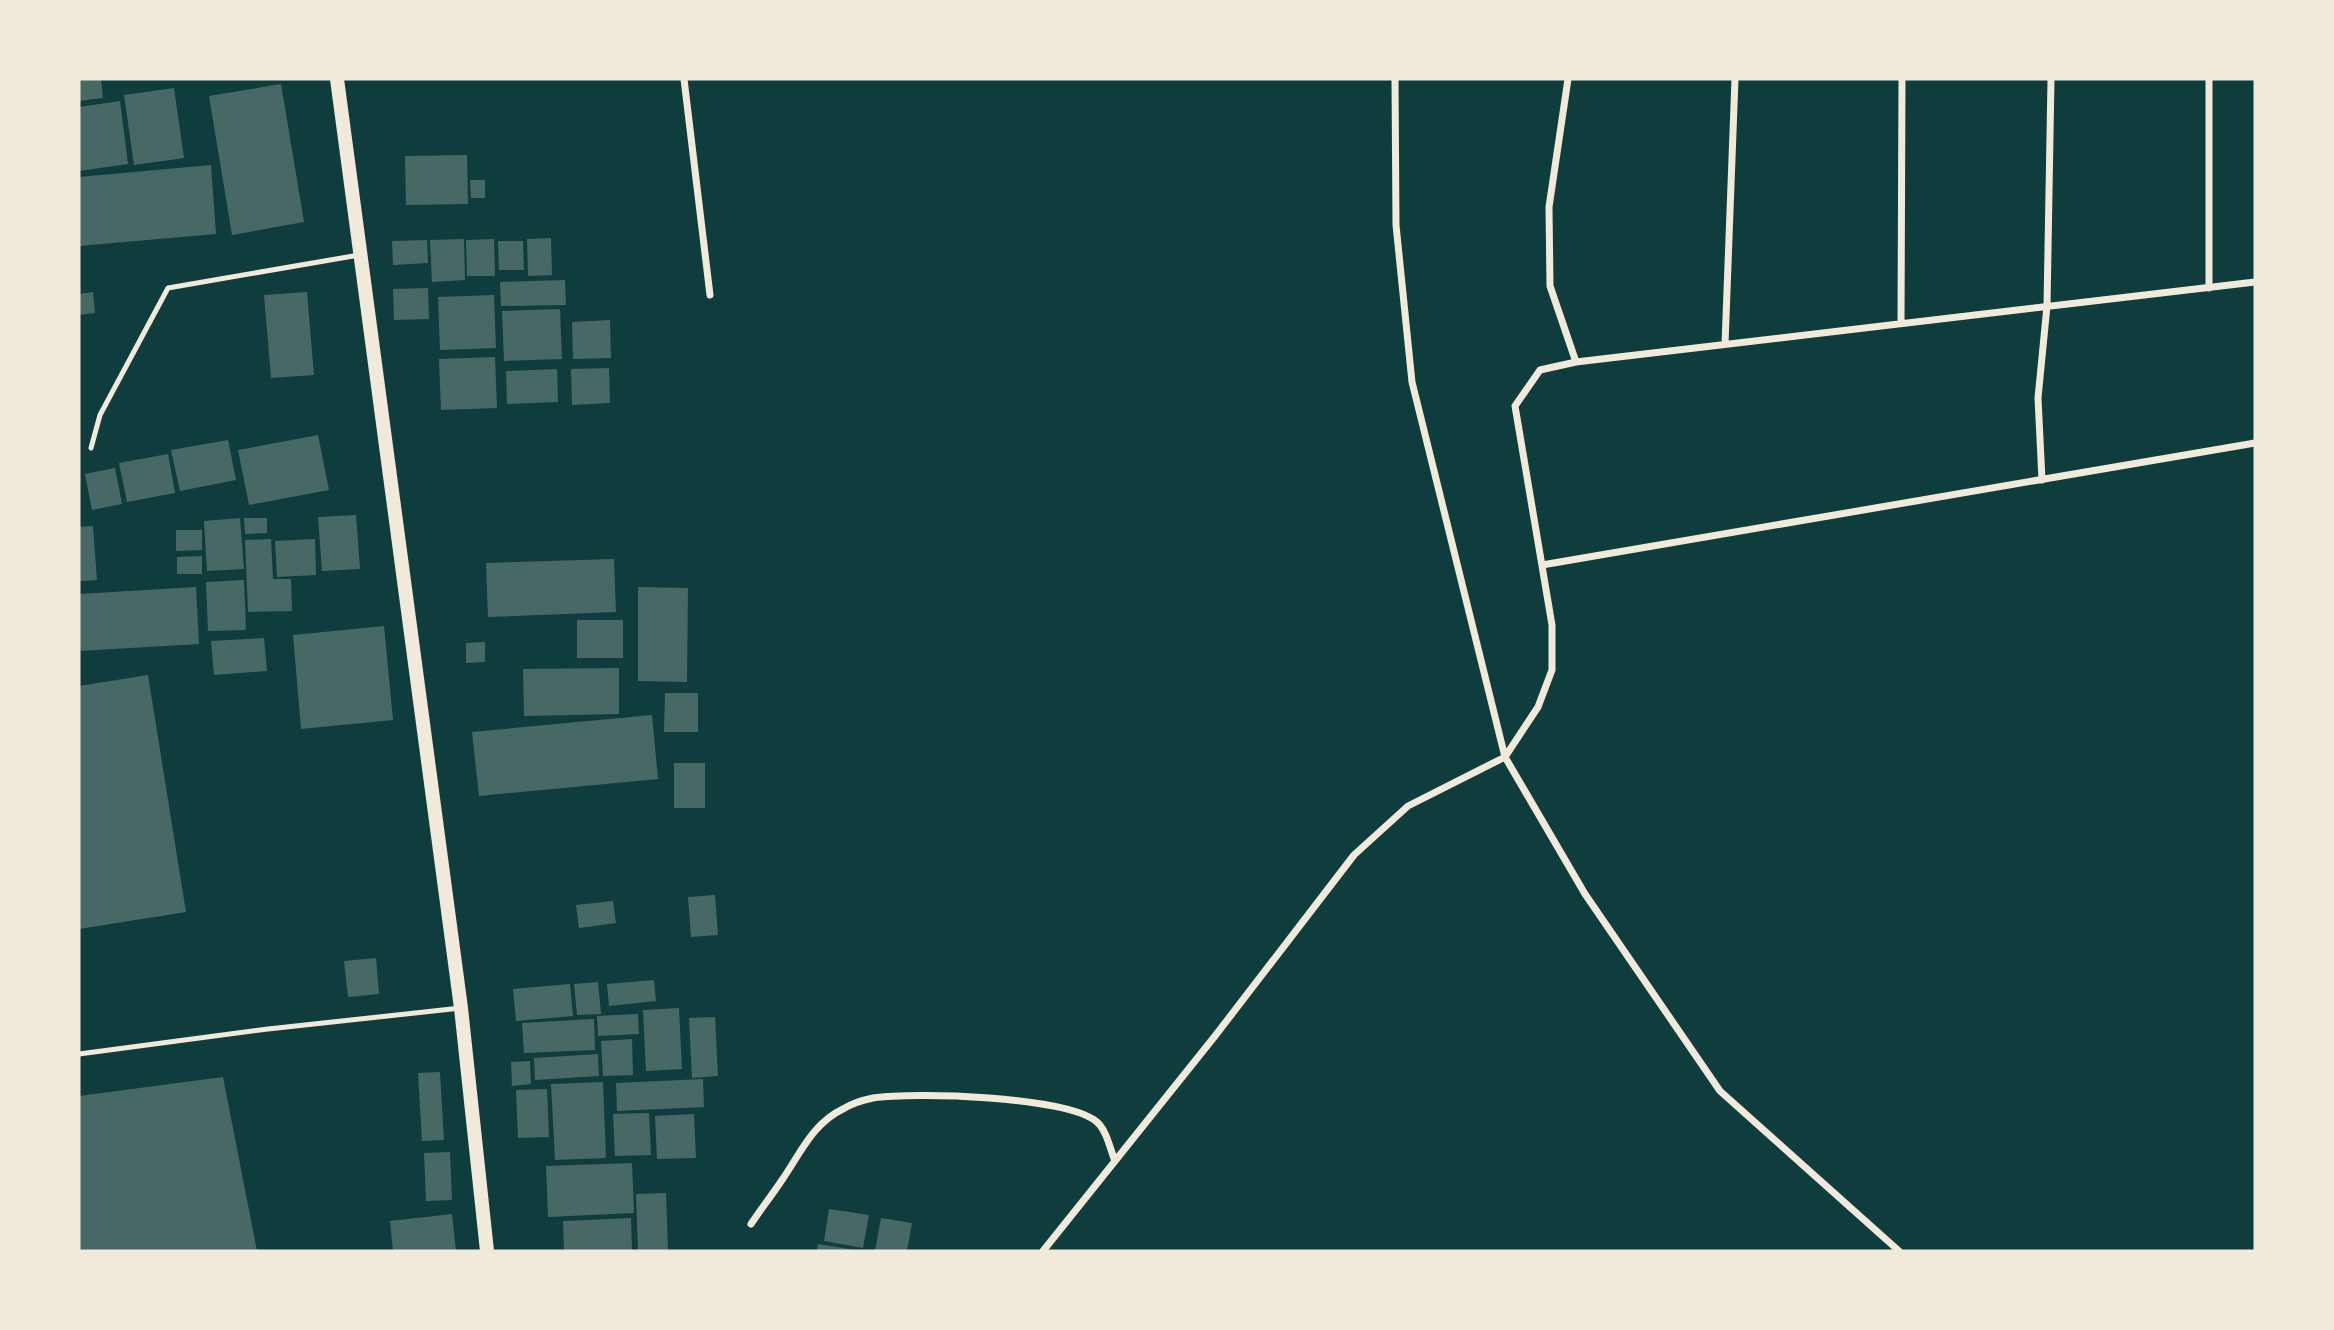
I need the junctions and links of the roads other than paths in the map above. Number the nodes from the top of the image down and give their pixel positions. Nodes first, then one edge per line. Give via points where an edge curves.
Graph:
1 (337, 79) edge
2 (684, 79) edge
3 (1395, 79) edge
4 (1568, 79) edge
5 (1734, 79) edge
6 (1902, 79) edge
7 (2051, 79) edge
8 (2209, 79) edge
9 (359, 256) junction
10 (2255, 282) edge
11 (2209, 288) junction
12 (710, 295) dead end
13 (2047, 306) junction
14 (1901, 323) junction
15 (1725, 344) junction
16 (1576, 362) junction
17 (2255, 443) edge
18 (91, 448) dead end
19 (2042, 480) junction
20 (1542, 565) junction
21 (1505, 757) junction
22 (461, 1008) junction
23 (79, 1054) edge
24 (1115, 1161) junction
25 (751, 1224) dead end
26 (487, 1251) edge
27 (1043, 1251) edge
28 (1899, 1251) edge

1 - 9 main road
2 - 12 street
3 - 21 street via 1396,225 1412,382
4 - 16 street via 1549,207 1550,286
5 - 15 street
6 - 14 street
7 - 13 street
8 - 11 street
9 - 18 lane via 168,288 100,415
9 - 22 main road
10 - 11 street
11 - 13 street
13 - 14 street
13 - 19 street via 2038,398
14 - 15 street
15 - 16 street
16 - 20 street via 1540,370 1515,406
17 - 19 street
19 - 20 street
20 - 21 street via 1552,625 1552,670 1538,707
21 - 24 street via 1408,806 1354,855
21 - 28 street via 1585,894 1720,1091
22 - 23 lane
22 - 26 main road
24 - 25 street via 1097,1122 1060,1107 1013,1100 871,1098 841,1109 811,1133
24 - 27 street

